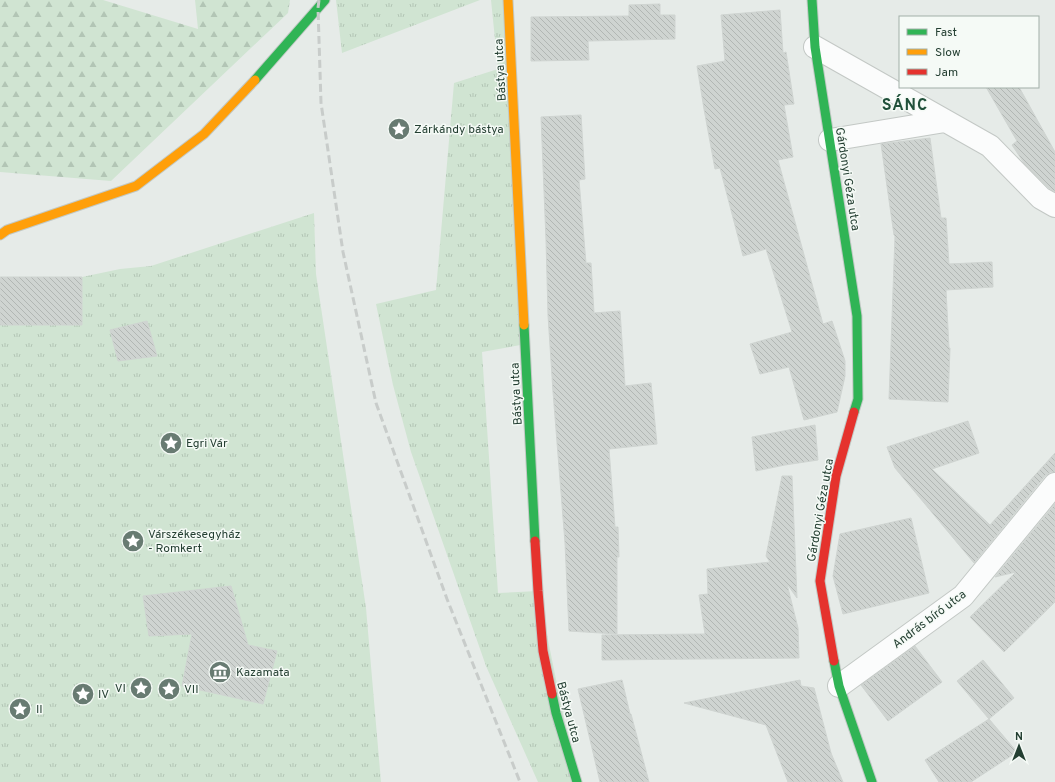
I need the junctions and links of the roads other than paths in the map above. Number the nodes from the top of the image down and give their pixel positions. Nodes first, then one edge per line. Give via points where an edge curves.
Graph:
1 (325, 0) edge
2 (508, 0) edge
3 (812, 0) edge
4 (815, 47) junction
5 (945, 121) junction
6 (830, 140) junction
7 (1055, 206) edge
8 (0, 235) edge
9 (1055, 484) edge
10 (839, 686) junction
11 (577, 782) edge
12 (872, 782) edge

1 - 8 street via 261,74 204,134 136,186 7,230
2 - 11 street, Bástya utca via 543,652 556,713
3 - 4 street, Gárdonyi Géza utca
4 - 5 street
4 - 6 street, Gárdonyi Géza utca
5 - 6 street
5 - 7 street via 990,146 1041,198
6 - 10 street, Gárdonyi Géza utca via 858,316 858,399 836,476 820,581
9 - 10 street, András bíró utca via 963,596
10 - 12 street, Gárdonyi Géza utca

